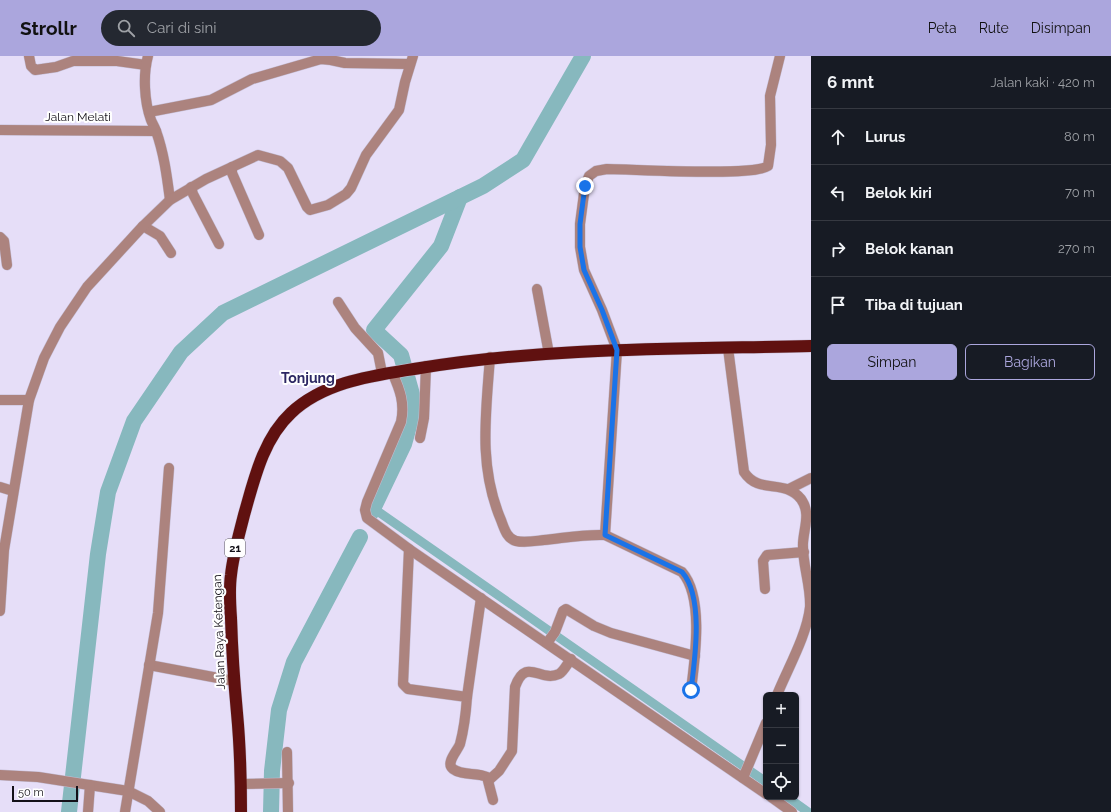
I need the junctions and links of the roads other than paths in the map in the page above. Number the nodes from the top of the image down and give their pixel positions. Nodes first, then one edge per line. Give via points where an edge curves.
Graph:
1 (29, 56) edge
2 (780, 56) edge
3 (330, 58) edge
4 (412, 60) edge
5 (147, 61) edge
6 (149, 112) junction
7 (0, 130) edge
8 (156, 131) junction
9 (234, 174) junction
10 (194, 194) junction
11 (170, 200) junction
12 (147, 228) junction
13 (259, 235) dead end
14 (0, 236) edge
15 (219, 244) dead end
16 (171, 253) dead end
17 (6, 265) dead end
18 (537, 289) dead end
19 (338, 302) dead end
20 (811, 346) edge
21 (728, 348) junction
22 (617, 350) junction
23 (549, 354) junction
24 (490, 357) junction
25 (421, 367) junction
26 (391, 372) junction
27 (0, 400) edge
28 (29, 400) junction
29 (420, 438) dead end
30 (169, 468) dead end
31 (811, 478) edge
32 (0, 487) edge
33 (789, 489) junction
34 (14, 491) junction
35 (605, 535) junction
36 (409, 549) junction
37 (804, 552) junction
38 (765, 589) dead end
39 (481, 598) junction
40 (0, 611) edge
41 (550, 638) junction
42 (695, 656) junction
43 (571, 659) junction
44 (149, 664) junction
45 (234, 681) junction
46 (691, 690) dead end
47 (778, 692) edge
48 (467, 697) junction
49 (764, 728) edge
50 (287, 752) dead end
51 (745, 773) junction
52 (0, 775) edge
53 (489, 780) junction
54 (284, 783) junction
55 (241, 784) junction
56 (89, 785) junction
57 (128, 791) junction
58 (763, 791) edge
59 (493, 800) dead end
60 (775, 800) edge
61 (88, 812) edge
62 (125, 812) edge
63 (160, 812) edge
64 (241, 812) edge
65 (288, 812) edge
66 (792, 812) edge

1 - 5 street via 30,66 35,70 73,61
2 - 22 street via 770,96 770,159 765,168 720,172 606,169 589,176 585,186 580,224 580,247 584,270
3 - 4 street via 345,63
3 - 6 street via 252,79 211,100
4 - 9 street via 399,110 366,155 346,194 328,205 314,210 308,209 288,168 280,161 258,155
5 - 6 street via 146,94
6 - 8 street
7 - 8 street, Jalan Melati
8 - 11 street via 166,169
9 - 10 street
9 - 13 street
10 - 11 street
10 - 15 street
11 - 12 street
12 - 16 street via 160,236
12 - 28 street via 87,286 44,358
14 - 17 street via 4,241
18 - 23 street
19 - 26 street via 354,328 378,353
20 - 21 highway, 21
21 - 22 highway, 21
21 - 33 street via 744,472 758,485
22 - 23 highway, 21
22 - 35 street
23 - 24 highway, 21
24 - 25 highway, 21
24 - 35 street via 485,435 486,469 493,502 507,534 511,539 524,542
25 - 26 highway, 21
25 - 29 street via 424,418
26 - 36 street via 400,389 404,411 364,510 367,518
26 - 45 highway, Jalan Raya Ketengan / 21 via 334,387 308,399 284,421 267,448 253,483 232,565 230,592
27 - 28 street
28 - 34 street
30 - 44 street via 158,613
31 - 33 street
32 - 34 street
33 - 37 street via 802,500 808,510 803,540
34 - 40 street via 4,550
35 - 42 street via 682,572 688,578 695,602
36 - 39 street
36 - 48 street via 403,684 408,689
37 - 38 street via 767,556 763,561
37 - 47 street via 810,606 799,642
39 - 41 street
39 - 48 street
41 - 42 street via 562,611 570,610 594,626 611,633
41 - 43 street
42 - 46 street
43 - 51 street
43 - 53 street via 561,673 556,675 530,672 522,673 518,677 515,687 512,751
44 - 45 street
44 - 57 street
45 - 55 highway, Jalan Raya Ketengan / 21
48 - 53 street via 460,744 451,760 451,766 453,770 484,775
49 - 51 street
50 - 54 street
51 - 58 street
52 - 56 street via 38,777
53 - 59 street
54 - 55 street
54 - 65 street
55 - 64 highway, Jalan Raya Ketengan / 21
56 - 57 street
56 - 61 street
57 - 62 street
57 - 63 street via 148,801
60 - 66 street

